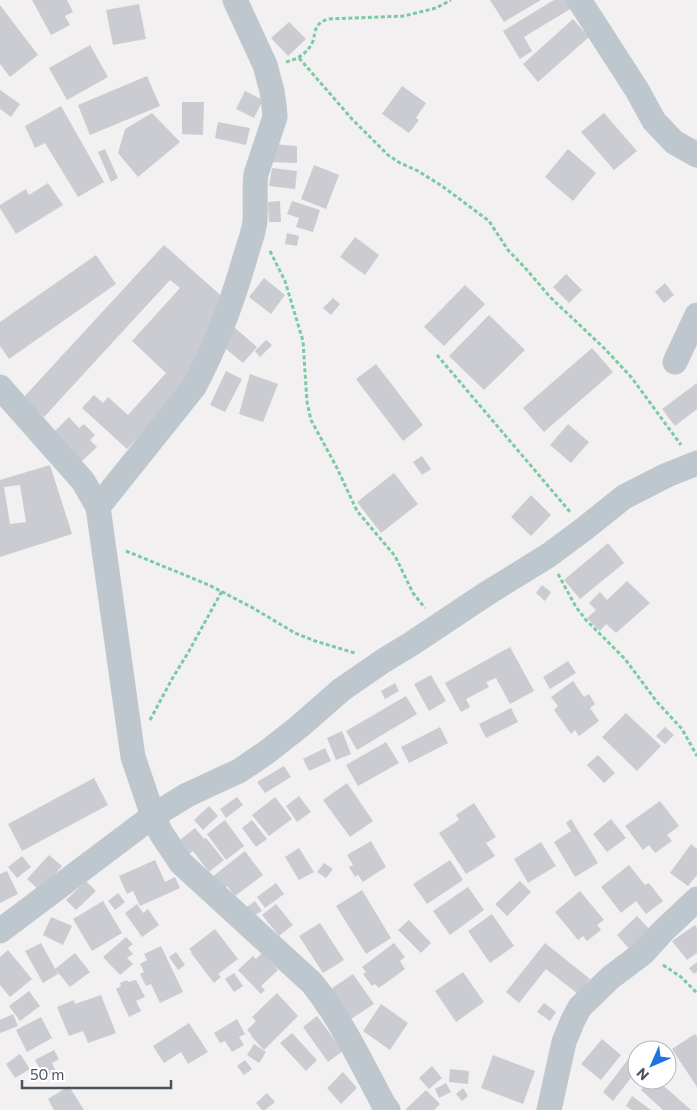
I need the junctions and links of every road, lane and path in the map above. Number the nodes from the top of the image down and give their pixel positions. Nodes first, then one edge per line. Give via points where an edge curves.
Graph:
1 (236, 0) edge
2 (451, 0) edge
3 (578, 0) edge
4 (299, 58) junction
5 (265, 65) junction
6 (697, 155) edge
7 (255, 222) junction
8 (697, 315) edge
9 (437, 355) dead end
10 (675, 362) dead end
11 (0, 387) edge
12 (696, 464) edge
13 (98, 507) junction
14 (584, 529) junction
15 (102, 542) junction
16 (549, 555) junction
17 (222, 591) junction
18 (440, 625) junction
19 (382, 661) junction
20 (150, 721) dead end
21 (697, 756) edge
22 (154, 816) junction
23 (697, 899) edge
24 (0, 931) edge
25 (643, 953) junction
26 (697, 993) edge
27 (383, 1108) edge
28 (549, 1110) edge

1 - 5 street
2 - 4 path via 436,8 404,16 328,19 314,31 306,52
3 - 6 street via 654,121 674,142
4 - 5 path
4 - 12 path via 388,155 442,186 489,221 508,250 550,297 632,378
5 - 7 street via 275,117 256,174
7 - 13 street via 226,317 194,387
7 - 18 path via 284,281 303,342 306,402 311,420 357,512 395,556 413,593
8 - 10 street
9 - 14 path
11 - 13 street via 83,481
12 - 14 street via 624,497
13 - 15 street
14 - 16 street
15 - 17 path
15 - 22 street via 133,757
16 - 18 street
16 - 21 path via 576,608 625,659 657,702 682,728
17 - 19 path via 295,633
17 - 20 path
18 - 19 street
19 - 22 street via 340,690 267,752 239,771 187,795
22 - 24 street
22 - 27 street via 181,863 305,976 324,998
23 - 25 street
25 - 26 path via 681,978
25 - 28 street via 580,1007 564,1042

